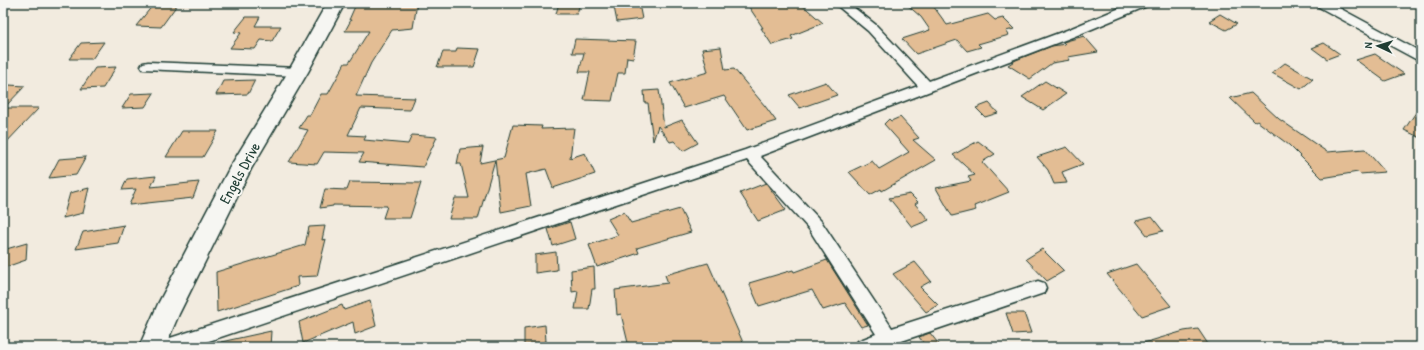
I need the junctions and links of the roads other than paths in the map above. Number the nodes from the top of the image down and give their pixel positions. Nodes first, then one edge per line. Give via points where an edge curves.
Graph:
1 (336, 3) edge
2 (840, 3) edge
3 (1144, 3) edge
4 (1321, 3) edge
5 (1421, 58) edge
6 (148, 66) dead end
7 (298, 72) junction
8 (927, 87) junction
9 (750, 154) junction
10 (1038, 288) dead end
11 (888, 337) junction
12 (152, 347) edge
13 (167, 347) edge
14 (864, 347) edge

1 - 7 street, Engels Drive
2 - 8 street via 872,28
3 - 8 street
4 - 5 street
6 - 7 street
7 - 12 street, Engels Drive via 241,167 167,312
8 - 9 street
9 - 11 street via 815,226
9 - 13 street
10 - 11 street
11 - 14 street

